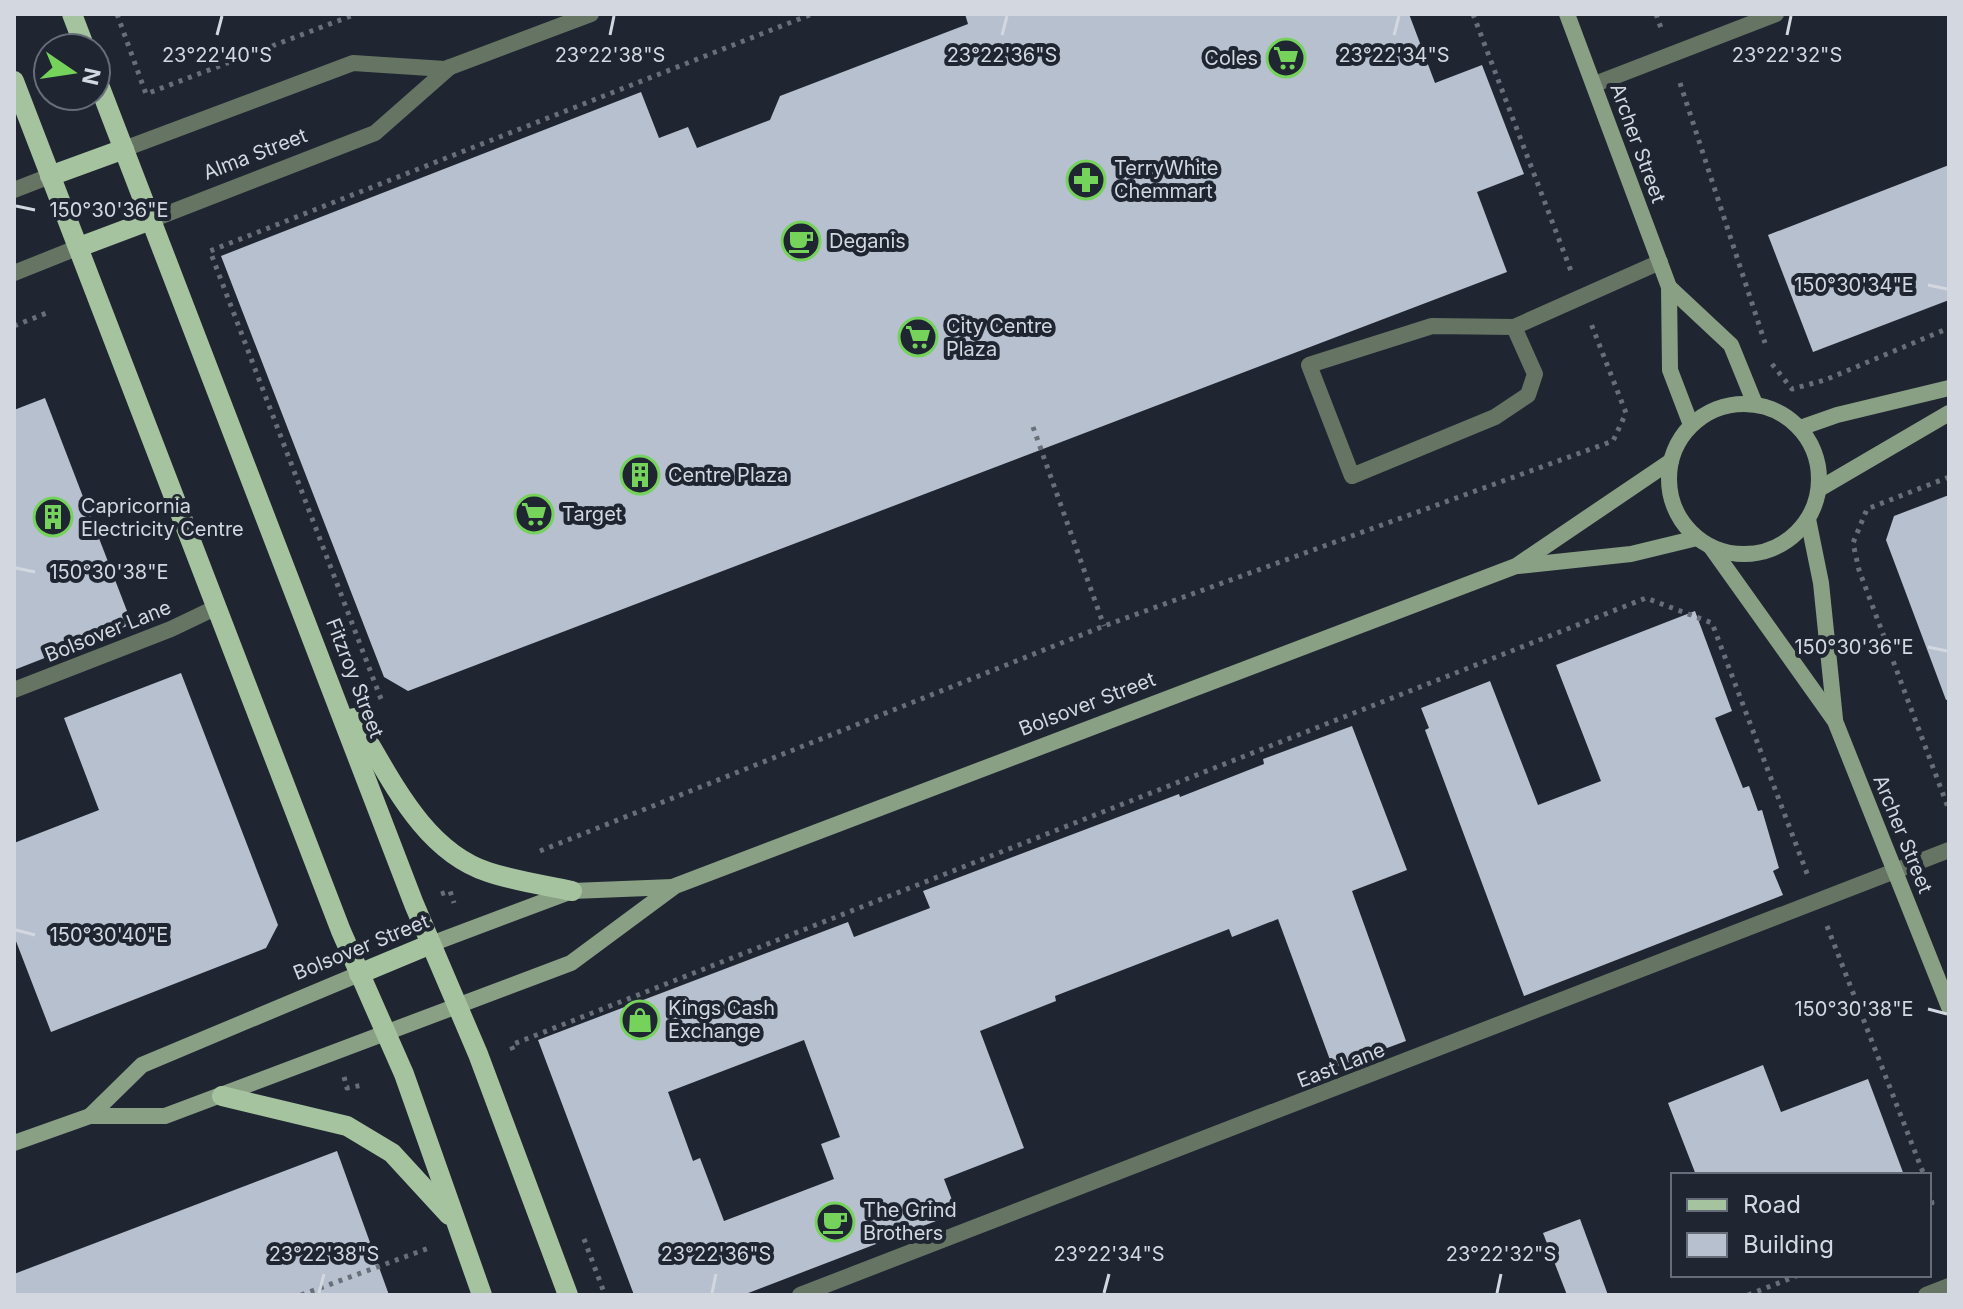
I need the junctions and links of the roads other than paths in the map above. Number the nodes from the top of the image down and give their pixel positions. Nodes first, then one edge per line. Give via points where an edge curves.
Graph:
1 (591, 14) edge
2 (1567, 14) edge
3 (1776, 14) edge
4 (448, 68) junction
5 (14, 81) edge
6 (1595, 84) junction
7 (110, 112) edge
8 (124, 149) junction
9 (50, 176) junction
10 (14, 190) edge
11 (151, 220) junction
12 (79, 247) junction
13 (1660, 262) junction
14 (14, 273) edge
15 (1669, 287) junction
16 (1514, 327) junction
17 (1949, 388) edge
18 (1755, 404) junction
19 (1949, 413) edge
20 (1691, 425) junction
21 (1800, 428) junction
22 (1671, 461) junction
23 (1819, 489) junction
24 (1808, 519) junction
25 (1704, 542) junction
26 (1516, 566) junction
27 (217, 607) junction
28 (329, 678) junction
29 (14, 690) edge
30 (1835, 721) junction
31 (1949, 850) edge
32 (1896, 870) junction
33 (675, 886) junction
34 (572, 891) junction
35 (431, 944) junction
36 (359, 974) junction
37 (458, 1007) junction
38 (1949, 1007) edge
39 (386, 1034) junction
40 (222, 1096) junction
41 (90, 1116) junction
42 (14, 1143) edge
43 (454, 1221) junction
44 (1949, 1286) edge
45 (482, 1295) edge
46 (568, 1295) edge
47 (800, 1295) edge
48 (1926, 1295) edge

1 - 4 street, Alma Street
2 - 6 main road, Archer Street
3 - 6 street
4 - 8 street, Alma Street via 353,63
4 - 11 street, Alma Street via 375,133
5 - 9 main road
6 - 13 main road, Archer Street
7 - 8 main road, Fitzroy Street
8 - 9 main road, Alma Street
8 - 11 main road, Fitzroy Street
9 - 10 street, Alma Street
9 - 12 main road
11 - 12 main road, Alma Street
11 - 28 main road, Fitzroy Street
12 - 14 street, Alma Street
12 - 27 main road
13 - 15 main road, Archer Street
13 - 16 street
15 - 18 main road, Archer Street via 1731,345
15 - 20 main road, Archer Street via 1670,370
16 - 16 street via 1535,374 1528,395 1495,417 1352,476 1309,365 1432,326
17 - 21 main road
18 - 20 main road via 1721,407
18 - 21 main road via 1788,416
19 - 23 main road
20 - 22 main road
21 - 23 main road via 1816,457
22 - 25 main road via 1673,503 1682,522
22 - 26 main road, Bolsover Street
23 - 24 main road
24 - 25 main road via 1796,534 1764,552 1746,555
24 - 30 main road, Archer Street via 1821,583
25 - 26 main road, Bolsover Street
25 - 30 main road, Archer Street
26 - 33 main road, Bolsover Street
27 - 29 street, Bolsover Lane
27 - 36 main road
28 - 34 main road via 419,822 450,851 487,872
28 - 35 main road, Fitzroy Street
30 - 32 main road, Archer Street
31 - 32 street, East Lane
32 - 38 main road, Archer Street
32 - 47 street, East Lane
33 - 34 main road, Bolsover Street
33 - 37 main road, Bolsover Street via 571,963
34 - 35 main road, Bolsover Street
35 - 36 main road, Bolsover Street
35 - 37 main road, Fitzroy Street
36 - 39 main road
36 - 41 main road, Bolsover Street via 142,1065
37 - 39 main road, Bolsover Street
37 - 46 main road, Fitzroy Street
39 - 40 main road, Bolsover Street
39 - 43 main road
40 - 41 main road, Bolsover Street via 165,1116
40 - 43 main road via 360,1133 392,1153
41 - 42 main road, Bolsover Street
43 - 45 main road
44 - 48 street

